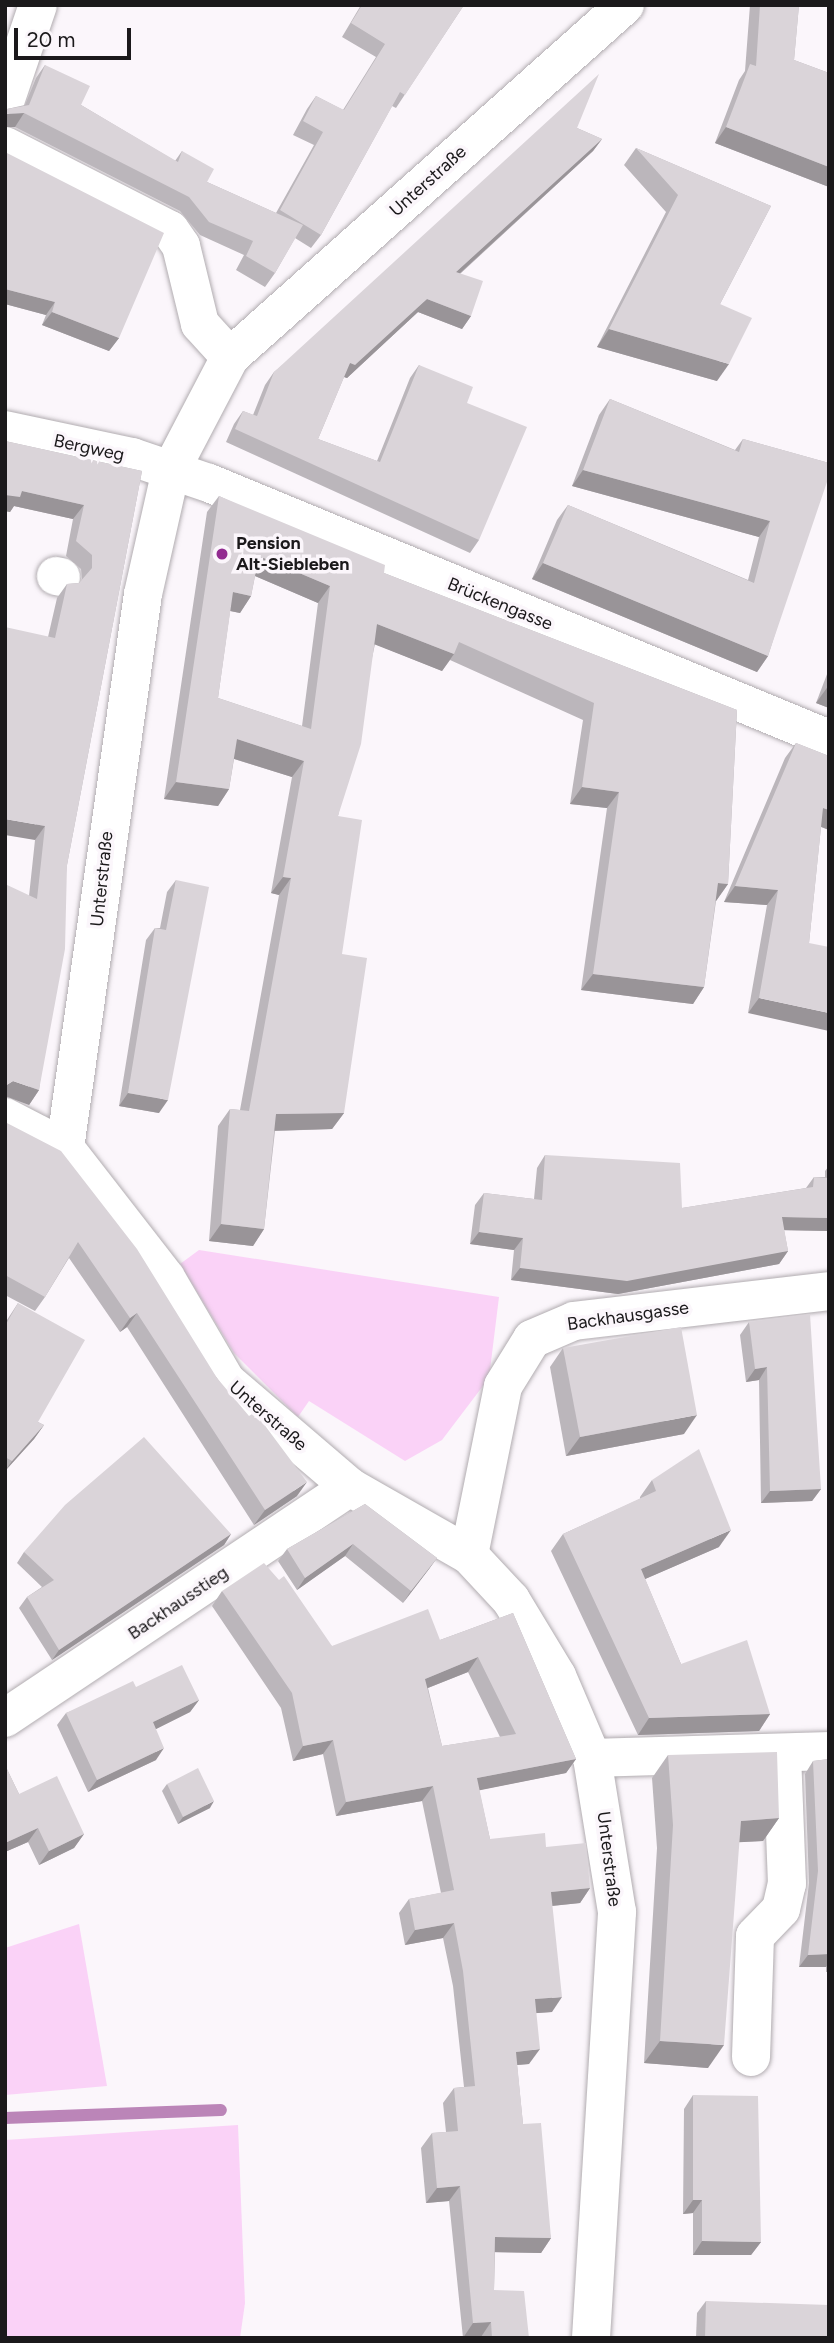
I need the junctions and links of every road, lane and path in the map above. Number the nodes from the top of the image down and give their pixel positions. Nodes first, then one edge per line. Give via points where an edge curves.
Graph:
1 (38, 5) edge
2 (625, 5) edge
3 (5, 102) edge
4 (5, 146) edge
5 (230, 356) junction
6 (5, 430) edge
7 (171, 470) junction
8 (829, 739) edge
9 (5, 1116) edge
10 (65, 1148) junction
11 (829, 1291) edge
12 (350, 1487) junction
13 (469, 1555) junction
14 (5, 1718) edge
15 (829, 1751) edge
16 (782, 1753) junction
17 (592, 1759) junction
18 (751, 2057) dead end
19 (590, 2338) edge

1 - 3 street
2 - 5 street, Unterstraße
4 - 5 street via 170,230 181,246 200,324
5 - 7 street, Unterstraße
6 - 7 street, Bergweg
7 - 8 street, Brückengasse
7 - 10 street, Unterstraße via 142,594
9 - 10 street
10 - 12 street, Unterstraße via 166,1278 226,1381
11 - 13 street, Backhausgasse via 574,1321 532,1339 503,1386
12 - 13 street, Unterstraße
12 - 14 street, Backhausstieg
13 - 17 street, Unterstraße via 511,1600 537,1643
15 - 16 street
16 - 17 street
16 - 18 street via 787,1884 781,1909 755,1937
17 - 19 street, Unterstraße via 617,1912

